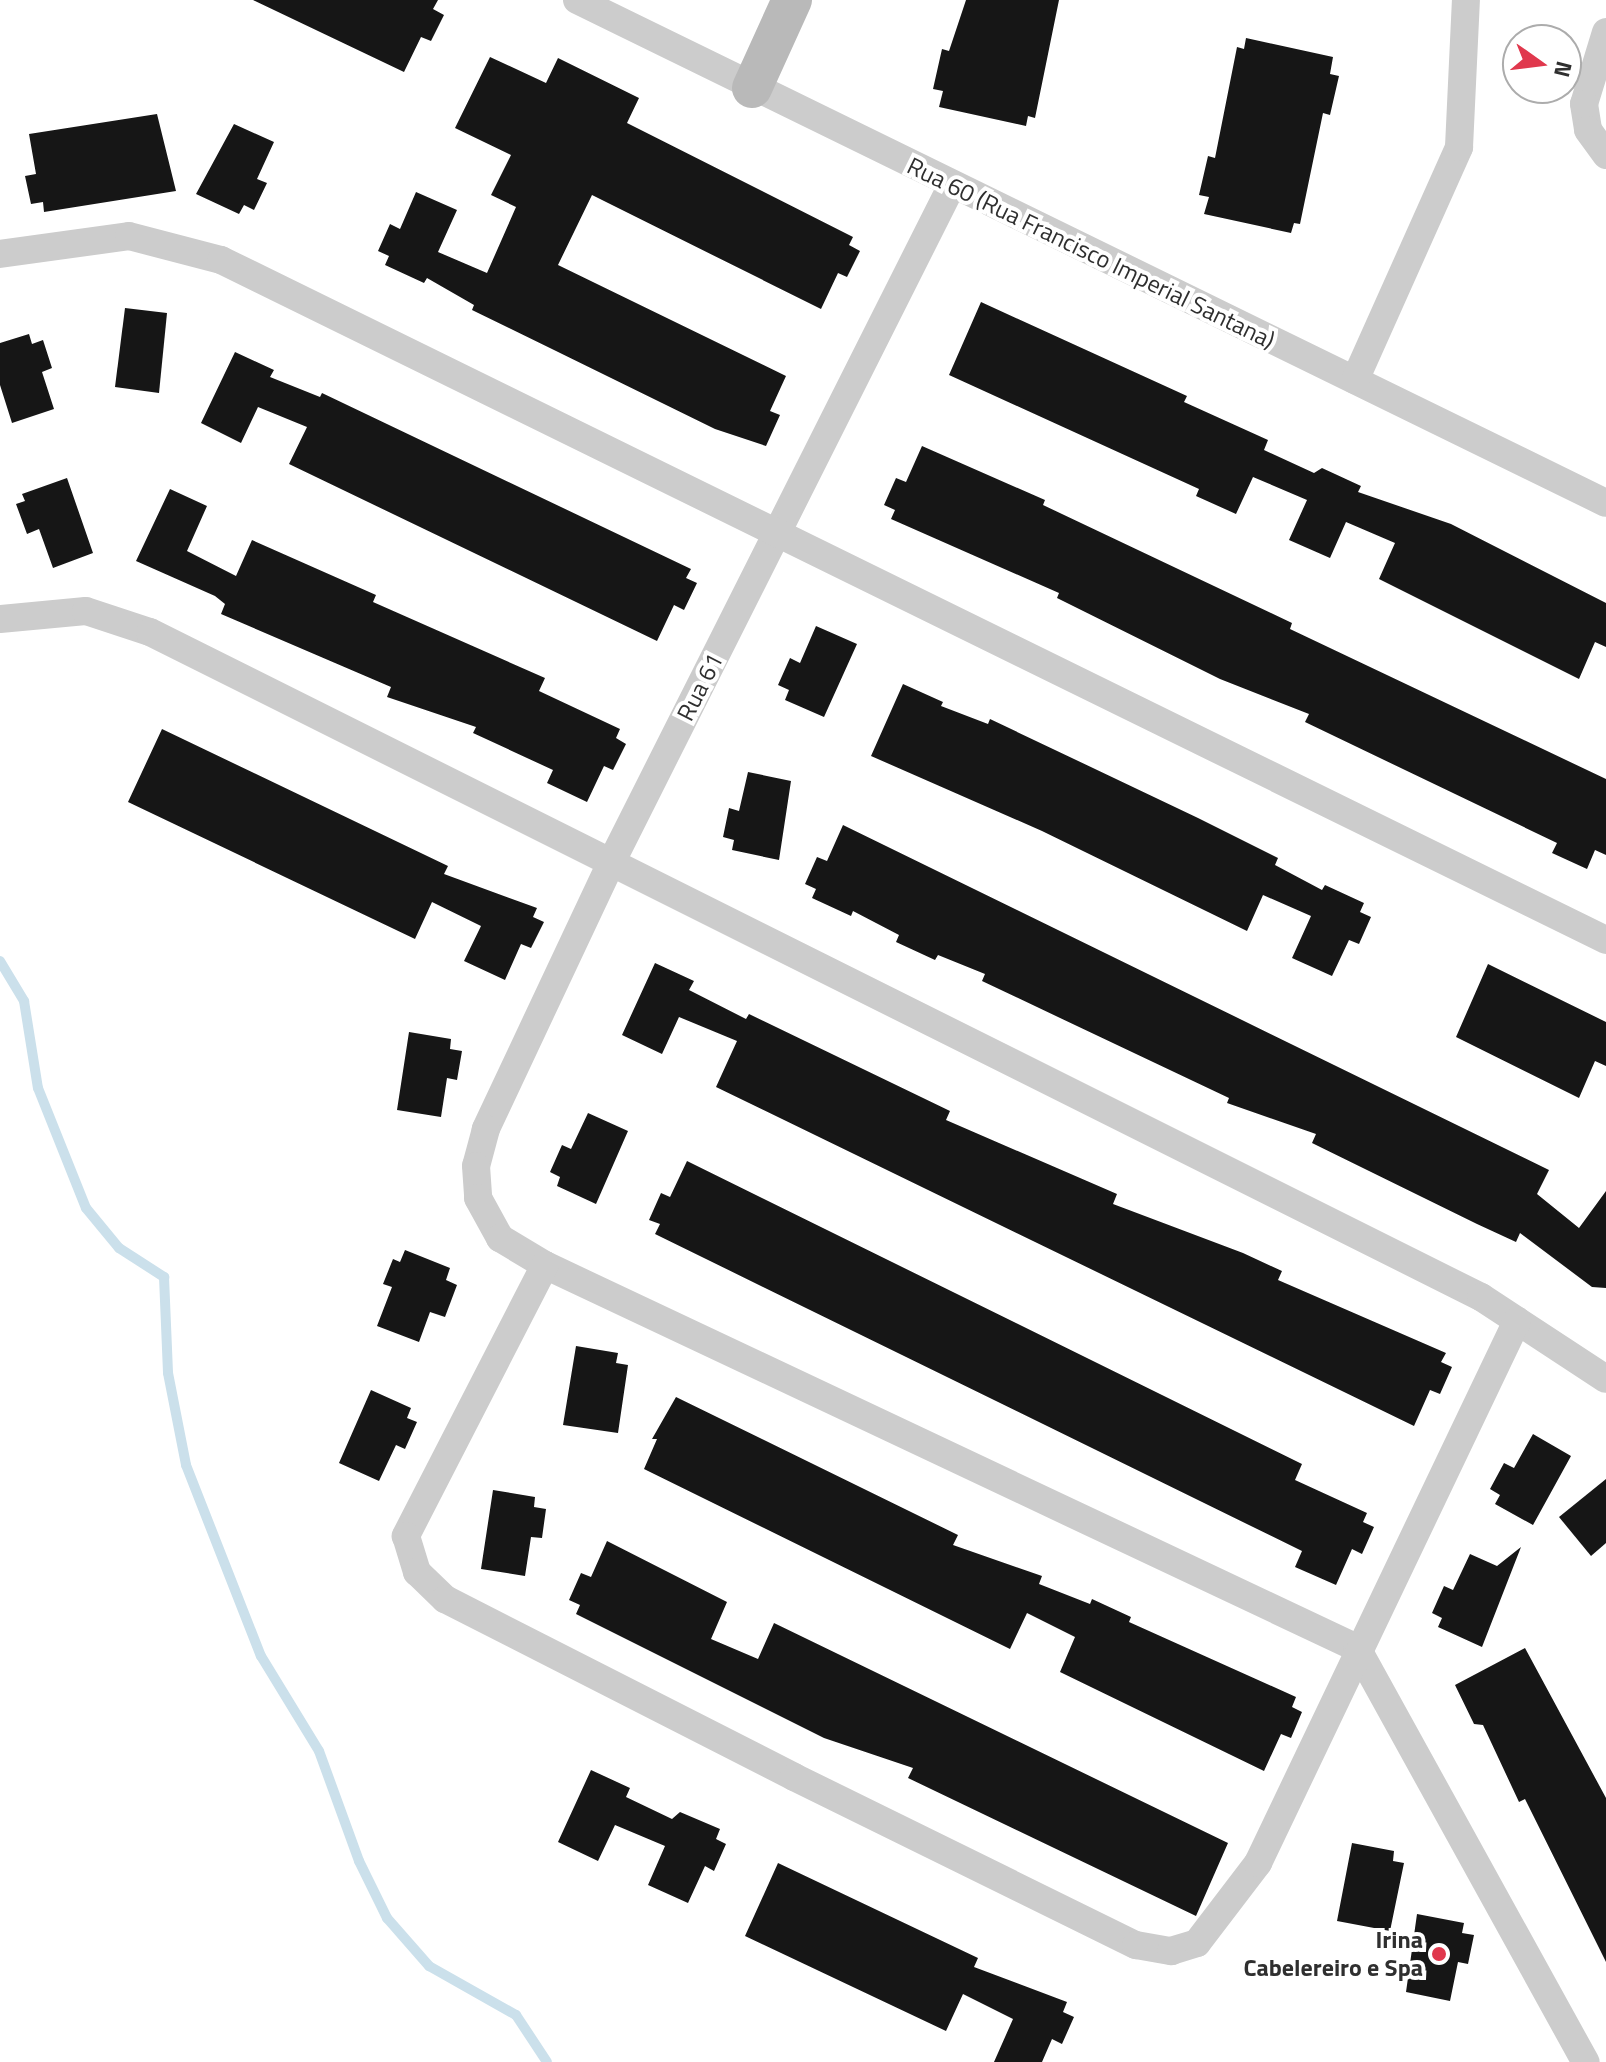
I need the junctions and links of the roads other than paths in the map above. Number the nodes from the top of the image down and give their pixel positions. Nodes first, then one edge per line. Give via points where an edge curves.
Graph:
1 (577, 0) edge
2 (792, 0) edge
3 (1466, 0) edge
4 (1606, 32) edge
5 (752, 88) junction
6 (1606, 155) edge
7 (952, 185) junction
8 (0, 254) edge
9 (1355, 380) junction
10 (1606, 503) edge
11 (778, 532) junction
12 (0, 619) edge
13 (610, 865) junction
14 (1606, 940) edge
15 (545, 1265) junction
16 (1517, 1321) junction
17 (1606, 1379) edge
18 (1357, 1648) junction
19 (1586, 2062) edge

1 - 5 street, Rua 60 (Rua Francisco Imperial Santana)
2 - 5 street
3 - 9 street via 1459,147
4 - 6 street via 1586,90 1588,130
5 - 7 street, Rua 60 (Rua Francisco Imperial Santana)
7 - 9 street, Rua 60 (Rua Francisco Imperial Santana)
7 - 11 street, Rua 61
8 - 11 street via 129,236 221,260
9 - 10 street, Rua 60 (Rua Francisco Imperial Santana)
11 - 13 street, Rua 61
11 - 14 street
12 - 13 street via 72,610 121,620
13 - 15 street, Rua 61 via 486,1129 476,1166 478,1198 500,1238
13 - 16 street via 1481,1297
15 - 18 street
15 - 18 street via 406,1536 417,1572 445,1599 1136,1945 1171,1951 1197,1943 1234,1901 1258,1863
16 - 17 street
16 - 18 street
18 - 19 street

